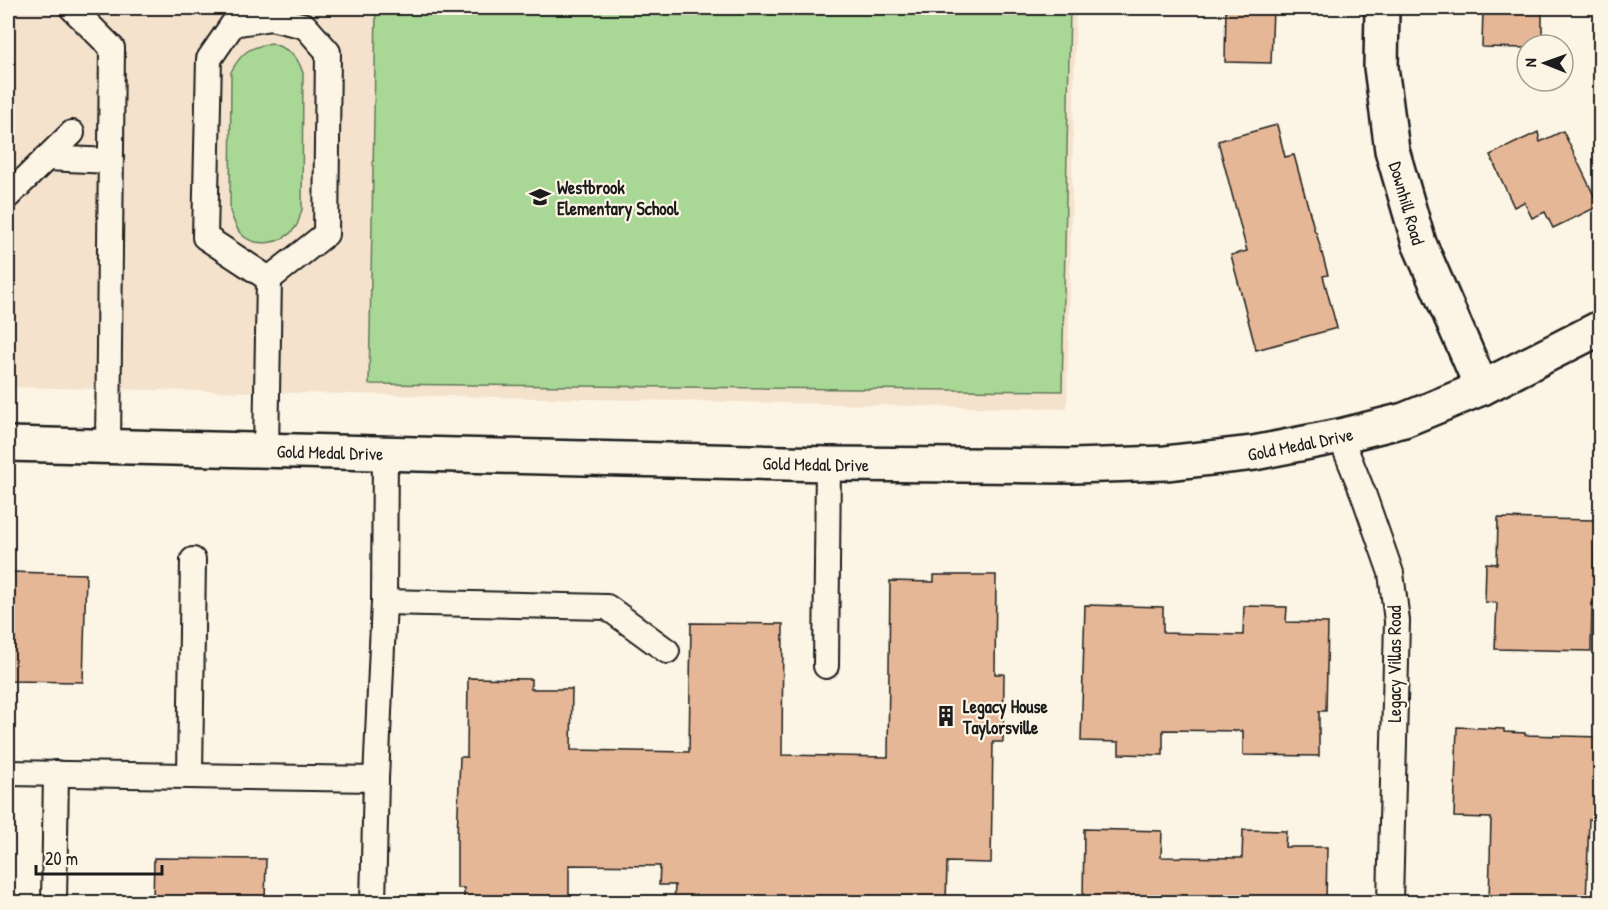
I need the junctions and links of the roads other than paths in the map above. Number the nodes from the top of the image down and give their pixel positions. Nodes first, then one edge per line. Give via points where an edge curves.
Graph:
1 (72, 8) edge
2 (1382, 8) edge
3 (72, 134) dead end
4 (46, 158) junction
5 (111, 161) junction
6 (8, 196) edge
7 (269, 279) junction
8 (1600, 327) edge
9 (1482, 388) junction
10 (1340, 436) junction
11 (8, 444) edge
12 (108, 446) junction
13 (266, 450) junction
14 (385, 453) junction
15 (828, 464) junction
16 (194, 560) dead end
17 (384, 602) junction
18 (667, 651) dead end
19 (826, 666) dead end
20 (8, 773) edge
21 (56, 773) junction
22 (190, 775) junction
23 (376, 779) junction
24 (54, 903) edge
25 (373, 903) edge
26 (1390, 903) edge

1 - 5 lane via 112,48
2 - 9 street, Downhill Road via 1381,68 1392,150 1419,243
3 - 4 lane
4 - 5 lane
4 - 6 lane
5 - 12 lane
7 - 7 lane via 326,234 328,63 328,52 305,26 271,18 233,24 208,59 205,237
7 - 13 lane
8 - 9 street, Gold Medal Drive
9 - 10 street, Gold Medal Drive via 1404,420
10 - 15 street, Gold Medal Drive via 1254,453 1166,463
10 - 26 lane, Legacy Villas Road via 1390,573 1397,621
11 - 12 street, Gold Medal Drive
12 - 13 street, Gold Medal Drive
13 - 14 street, Gold Medal Drive
14 - 15 street, Gold Medal Drive
14 - 17 lane
15 - 19 lane
16 - 22 lane
17 - 18 lane via 607,607
17 - 23 lane
20 - 21 lane
21 - 22 lane
21 - 24 lane
22 - 23 lane
23 - 25 lane

